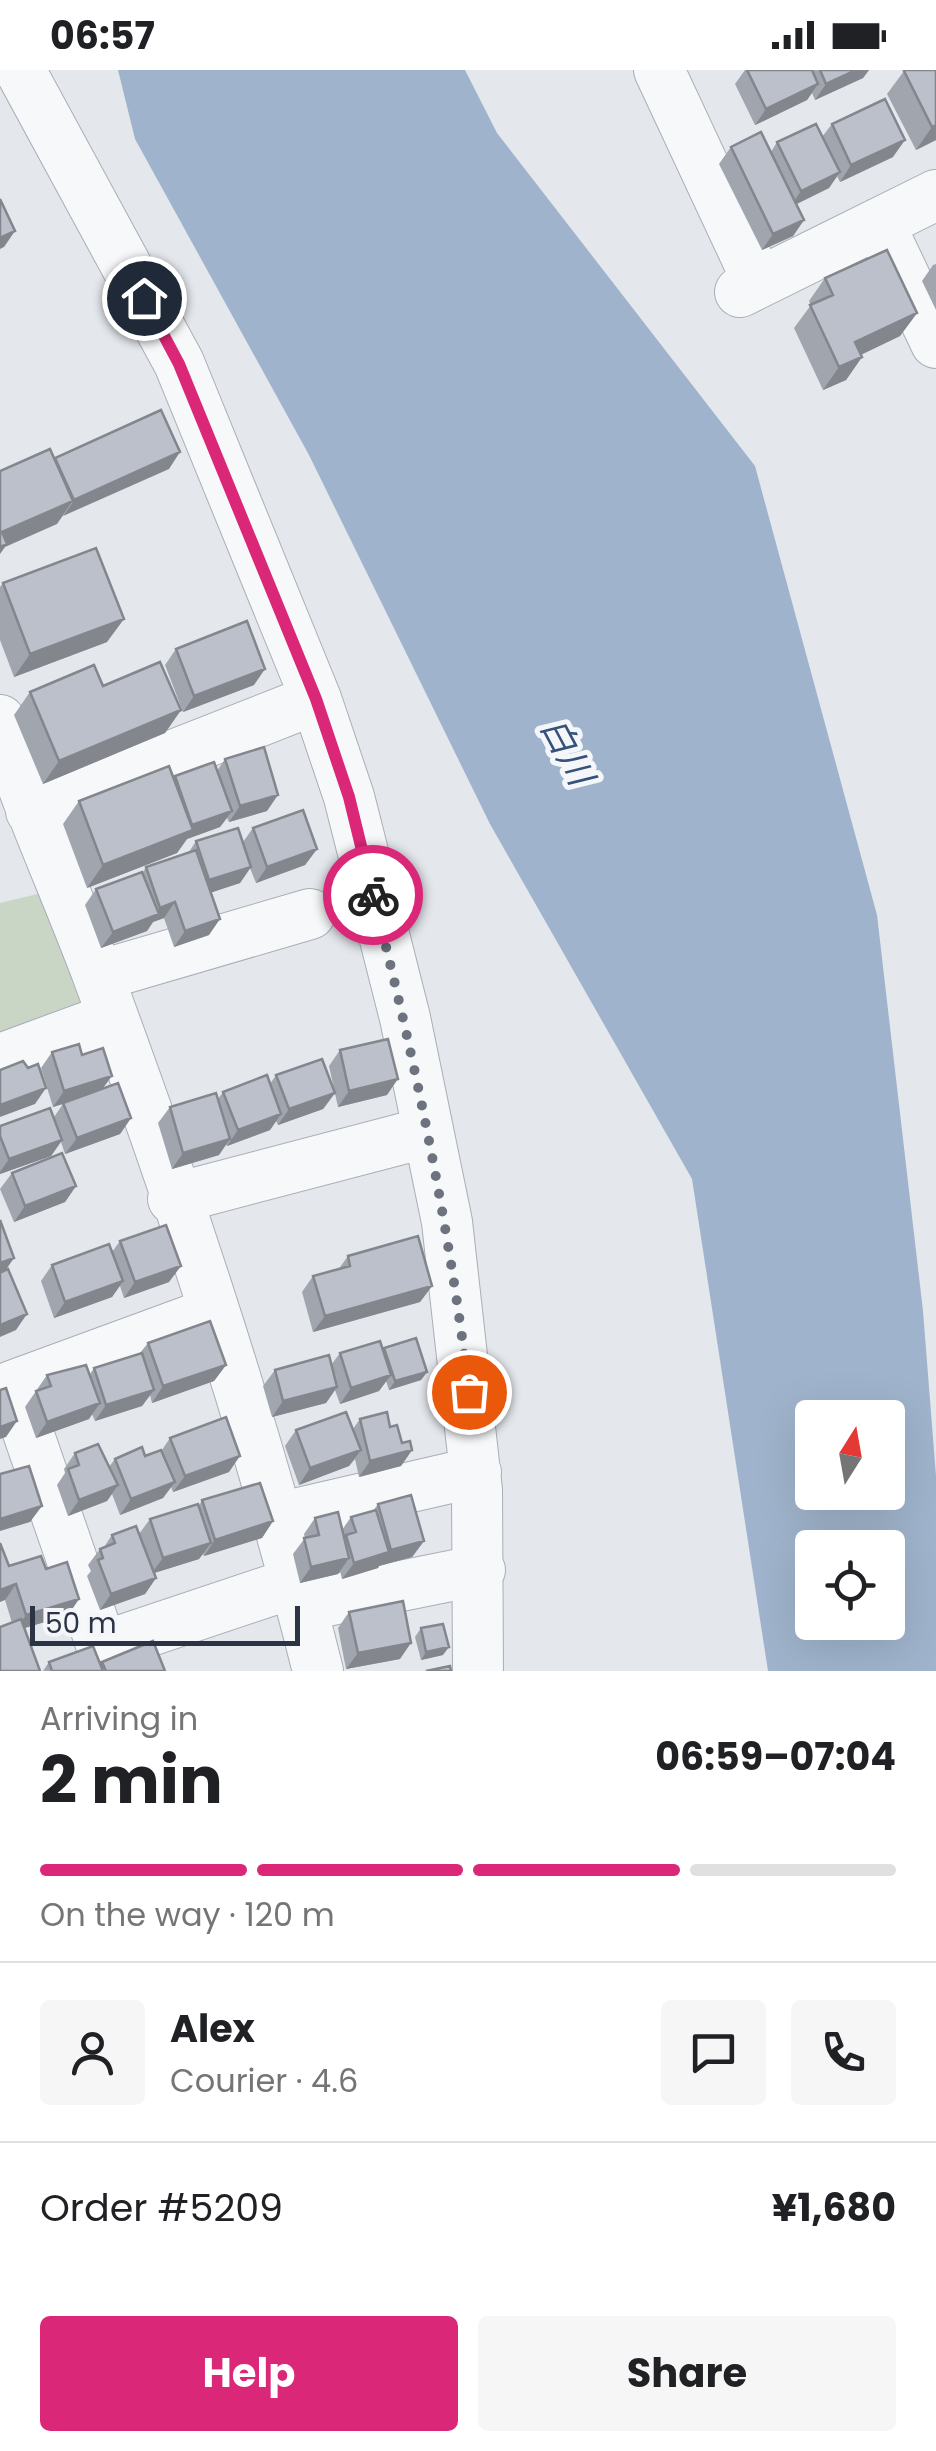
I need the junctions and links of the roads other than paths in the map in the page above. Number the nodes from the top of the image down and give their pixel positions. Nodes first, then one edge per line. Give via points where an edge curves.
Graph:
1 (20, 70) edge
2 (659, 70) edge
3 (936, 195) edge
4 (879, 223) junction
5 (936, 343) edge
6 (316, 699) junction
7 (0, 720) edge
8 (15, 783) edge
9 (310, 914) dead end
10 (105, 997) junction
11 (0, 1059) edge
12 (428, 1132) junction
13 (173, 1198) junction
14 (211, 1313) junction
15 (476, 1472) junction
16 (277, 1518) junction
17 (480, 1570) junction
18 (299, 1594) junction
19 (318, 1671) edge
20 (478, 1671) edge

1 - 6 street via 179,364
2 - 4 street via 749,287
3 - 4 street
4 - 5 street
6 - 8 street
6 - 12 street via 349,797
7 - 8 street
8 - 10 street
9 - 10 street
10 - 11 street
10 - 13 street
12 - 13 street
12 - 15 street via 460,1310
13 - 14 street
14 - 16 street
14 - 18 street via 12,1386 102,1647
15 - 16 street
15 - 17 street
16 - 18 street
17 - 18 street
17 - 20 street
18 - 19 street

